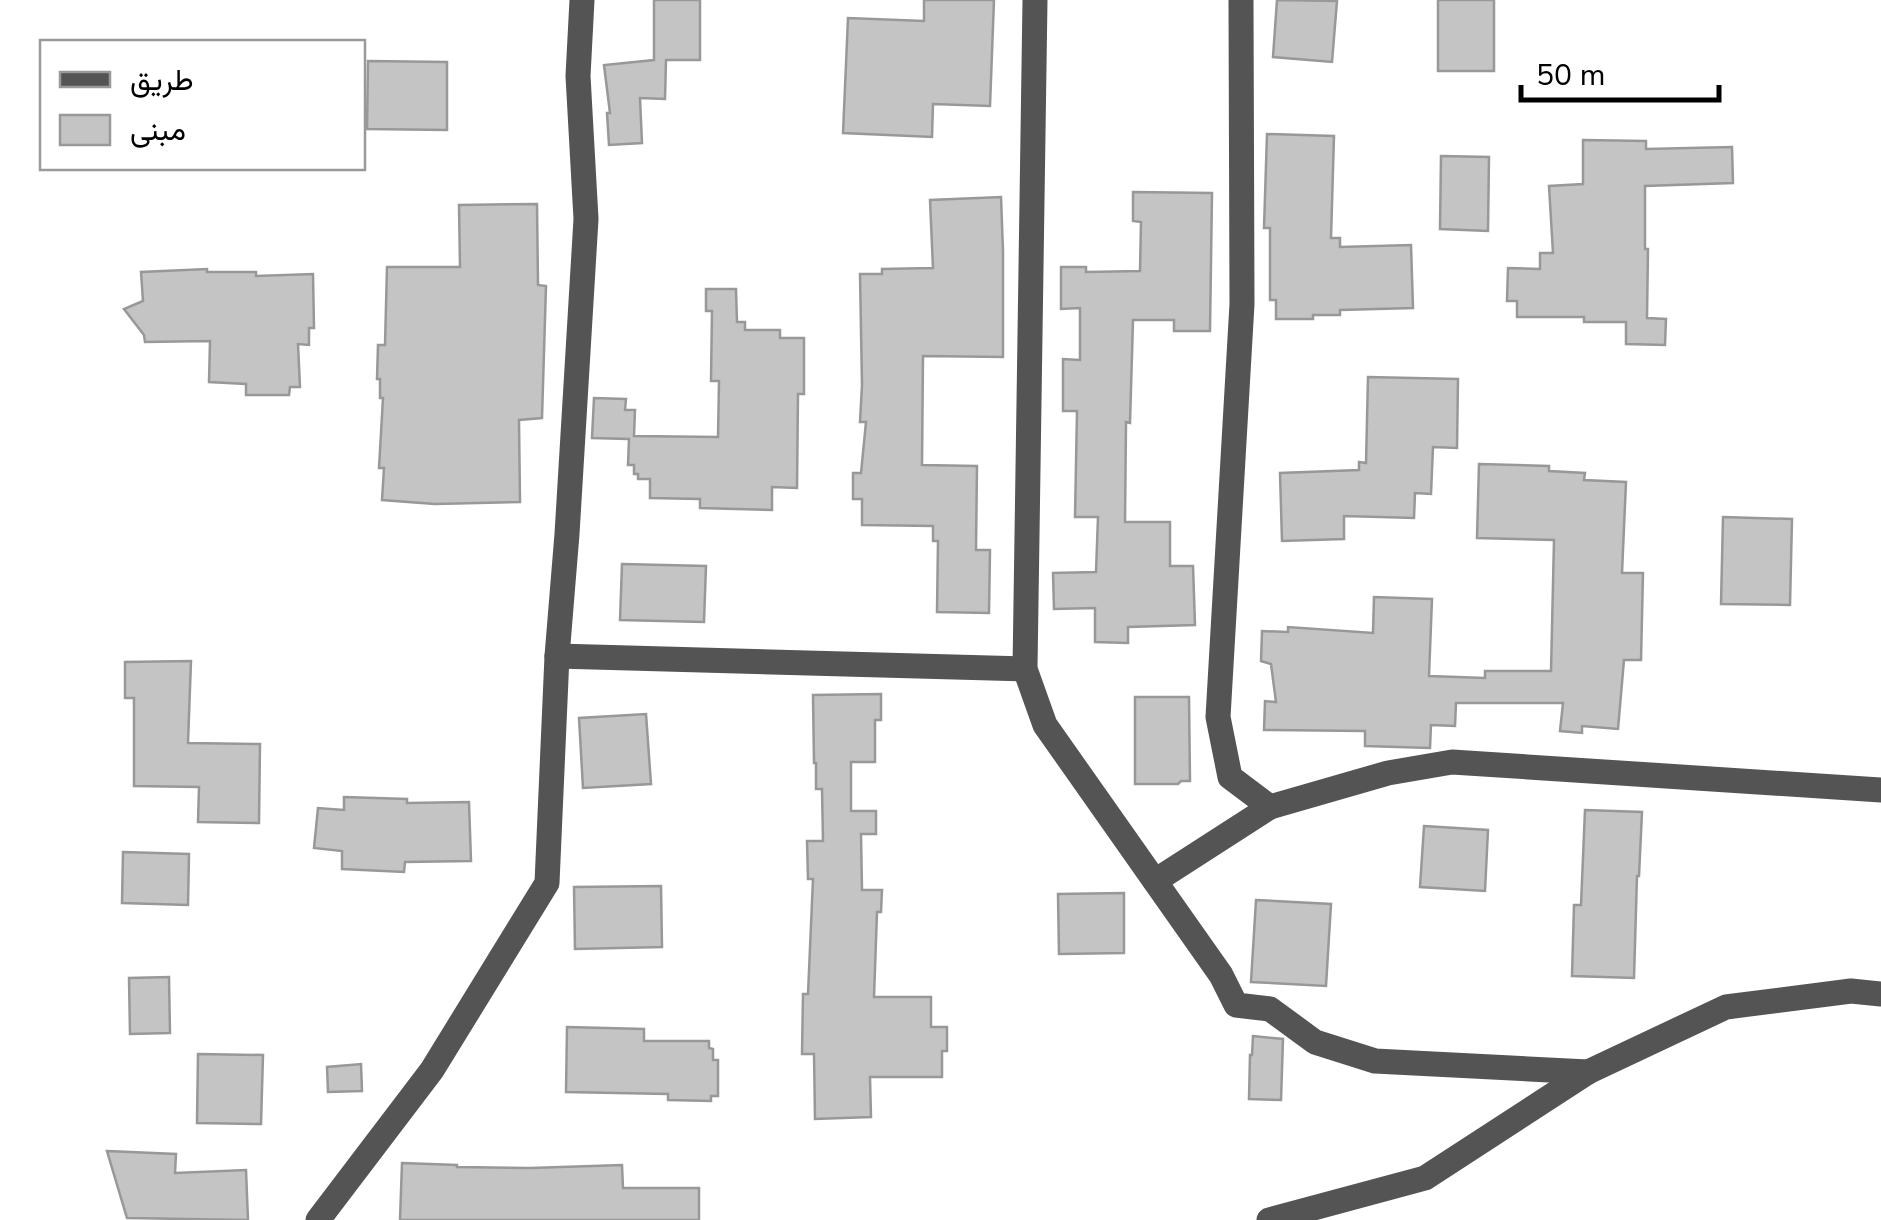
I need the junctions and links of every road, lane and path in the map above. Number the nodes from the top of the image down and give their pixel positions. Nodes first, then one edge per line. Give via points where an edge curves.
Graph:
1 (582, 0) edge
2 (1035, 0) edge
3 (1241, 0) edge
4 (557, 656) junction
5 (1025, 669) junction
6 (1881, 790) edge
7 (1270, 807) junction
8 (1155, 881) junction
9 (1881, 994) edge
10 (1588, 1072) junction
11 (318, 1220) edge
12 (1270, 1220) edge

1 - 4 street via 578,76 586,219
2 - 5 street
3 - 7 street via 1242,304 1218,717 1230,776
4 - 5 street
4 - 11 street via 548,883 432,1070
5 - 8 street via 1045,725
6 - 7 street via 1452,762
7 - 8 street
8 - 10 street via 1236,1005 1270,1009 1315,1042 1375,1062
9 - 10 street via 1851,991 1726,1007
10 - 12 street via 1425,1178

